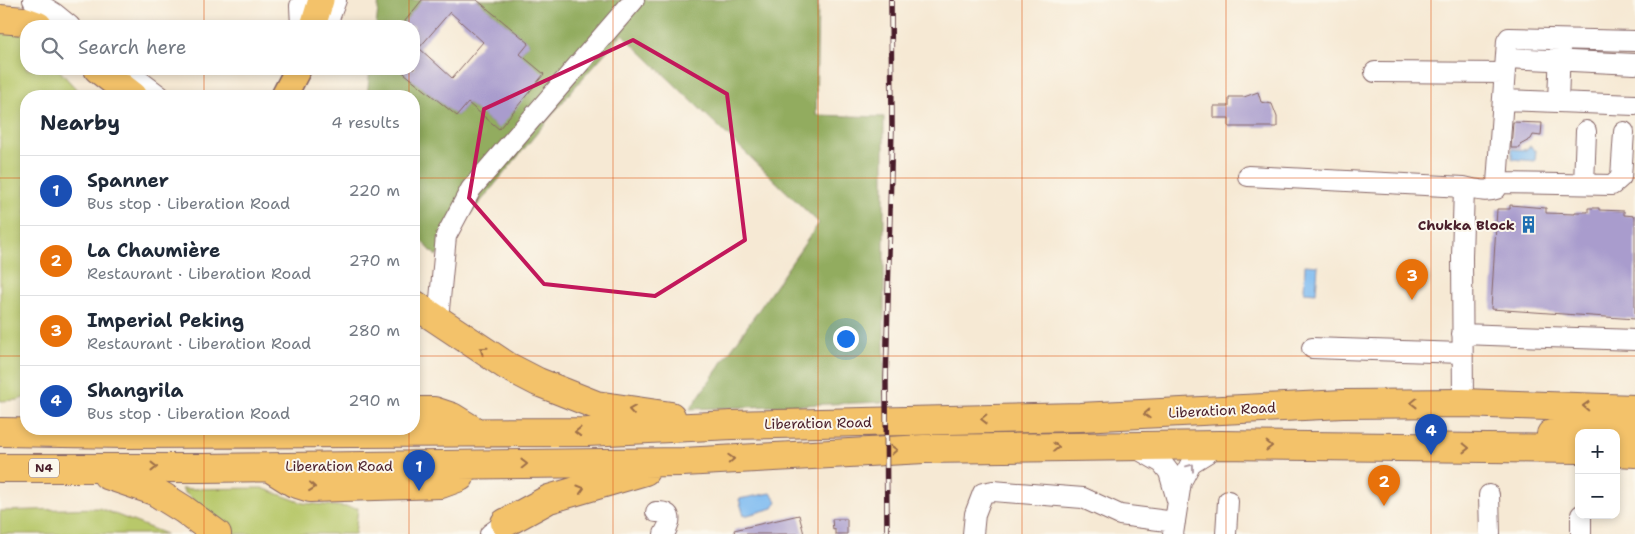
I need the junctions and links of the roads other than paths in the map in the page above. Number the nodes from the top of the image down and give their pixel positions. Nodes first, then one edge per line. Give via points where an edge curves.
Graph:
1 (33, 0) edge
2 (306, 0) edge
3 (321, 0) edge
4 (336, 0) edge
5 (634, 0) edge
6 (0, 18) edge
7 (20, 20) edge
8 (63, 20) edge
9 (301, 20) edge
10 (316, 20) edge
11 (324, 20) edge
12 (1560, 38) junction
13 (1635, 41) edge
14 (1560, 61) junction
15 (1635, 64) edge
16 (1505, 66) junction
17 (1374, 72) dead end
18 (106, 75) edge
19 (132, 75) edge
20 (295, 75) edge
21 (125, 90) edge
22 (152, 90) edge
23 (287, 90) edge
24 (1503, 100) junction
25 (1558, 102) junction
26 (1635, 105) edge
27 (1586, 131) dead end
28 (1624, 132) dead end
29 (1248, 176) dead end
30 (1497, 183) junction
31 (1584, 184) junction
32 (1464, 187) junction
33 (420, 308) edge
34 (438, 320) junction
35 (1635, 340) edge
36 (1462, 343) junction
37 (1312, 348) dead end
38 (1463, 403) junction
39 (1635, 409) edge
40 (420, 411) edge
41 (20, 418) edge
42 (732, 425) junction
43 (0, 426) edge
44 (0, 432) edge
45 (20, 432) edge
46 (420, 432) edge
47 (476, 432) junction
48 (1635, 432) edge
49 (1220, 445) junction
50 (1134, 447) junction
51 (1502, 448) junction
52 (1575, 449) edge
53 (1620, 452) edge
54 (1635, 453) edge
55 (683, 462) junction
56 (0, 468) edge
57 (88, 468) junction
58 (1489, 495) dead end
59 (1177, 501) junction
60 (1228, 501) dead end
61 (656, 512) dead end
62 (1581, 519) edge
63 (1174, 528) edge
64 (500, 530) edge
65 (211, 532) edge
66 (664, 534) edge
67 (973, 534) edge
68 (1226, 534) edge
69 (1490, 534) edge
70 (1581, 534) edge

1 - 8 street
2 - 9 street via 300,6
3 - 10 main road
4 - 11 street via 330,16
5 - 34 street via 471,189 446,236
6 - 7 highway
12 - 13 street
12 - 14 street
12 - 16 street via 1511,36 1507,41
14 - 15 street
14 - 16 street
14 - 25 street
16 - 17 street
16 - 24 street
18 - 21 highway
19 - 22 street
20 - 23 main road
24 - 25 street
24 - 30 street
25 - 26 street
27 - 31 street
28 - 31 street via 1618,182 1612,186
29 - 32 street
30 - 31 street
30 - 32 street via 1493,190
32 - 36 street
33 - 34 highway
42 -> 34 highway via 596,405 506,366
35 - 36 street
36 - 37 street
36 - 38 street
39 -> 38 highway, Liberation Road
38 -> 42 highway, Liberation Road via 1344,404 1080,417
40 - 47 highway via 434,411 452,417
41 - 43 highway
42 -> 47 highway, Liberation Road via 587,432
44 - 45 highway, Liberation Road
46 - 47 highway, Liberation Road
48 - 51 highway via 1564,432 1513,441
49 - 50 highway
49 -> 51 highway
59 -> 49 street via 1181,482 1191,464
55 -> 50 highway via 924,449
50 - 59 street via 1162,463 1169,472
51 - 52 highway
53 - 54 highway
57 -> 55 highway, Liberation Road via 269,467 294,483 310,488 441,484 457,479 476,465
64 -> 55 highway via 549,499
56 - 57 highway, N4
57 - 65 highway via 154,490
58 - 69 street
59 - 63 street
60 - 68 street
61 - 66 street via 661,511 670,519
62 - 70 street
63 - 67 street via 1120,515 1083,498 992,491 983,493 975,514

